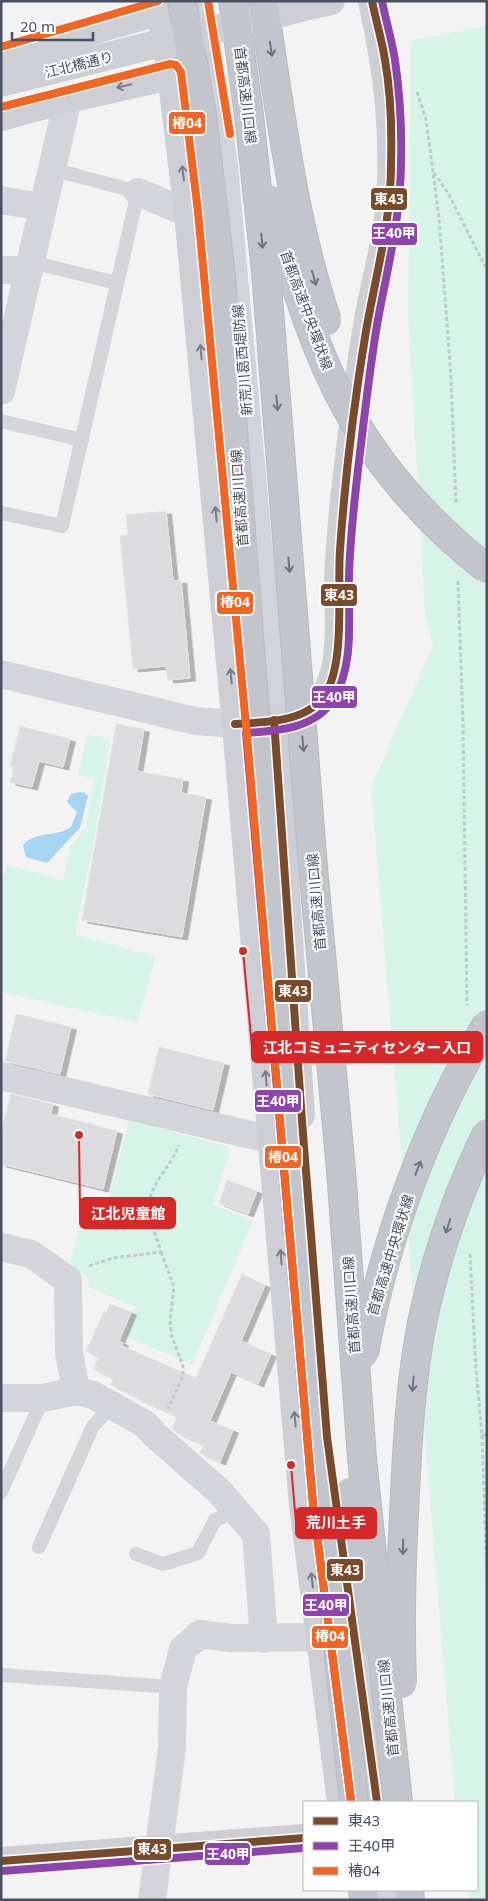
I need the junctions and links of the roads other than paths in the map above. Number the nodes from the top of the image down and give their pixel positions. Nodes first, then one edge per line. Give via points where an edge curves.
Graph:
1 (197, 1) edge
2 (224, 1) edge
3 (233, 1) edge
4 (263, 1) edge
5 (372, 1) edge
6 (322, 3) edge
7 (167, 4) edge
8 (1, 57) edge
9 (210, 66) junction
10 (171, 74) junction
11 (1, 83) edge
12 (68, 99) junction
13 (1, 117) edge
14 (52, 169) junction
15 (138, 192) junction
16 (1, 200) edge
17 (43, 207) junction
18 (188, 213) junction
19 (30, 266) junction
20 (1, 270) edge
21 (117, 283) junction
22 (1, 391) edge
23 (1, 421) edge
24 (82, 440) junction
25 (1, 513) edge
26 (487, 552) edge
27 (487, 569) edge
28 (1, 674) edge
29 (274, 720) junction
30 (236, 724) junction
31 (477, 1019) edge
32 (1, 1076) edge
33 (302, 1121) junction
34 (487, 1133) edge
35 (271, 1134) junction
36 (1, 1248) edge
37 (76, 1391) junction
38 (1, 1398) edge
39 (44, 1398) junction
40 (112, 1406) junction
41 (1, 1492) edge
42 (237, 1511) junction
43 (39, 1547) dead end
44 (136, 1554) dead end
45 (319, 1637) junction
46 (264, 1639) junction
47 (1, 1675) edge
48 (173, 1687) junction
49 (341, 1801) edge
50 (354, 1801) edge
51 (363, 1801) edge
52 (377, 1801) edge
53 (398, 1801) edge
54 (406, 1801) edge
55 (303, 1838) edge
56 (158, 1850) junction
57 (1, 1861) edge
58 (152, 1900) edge

1 - 7 main road
1 - 9 main road, 新荒川葛西堤防線
2 - 27 highway, 首都高速中央環状線, bridge via 288,261 317,345 334,383 369,444 404,491 441,531
3 -> 53 highway, 首都高速川口線, bridge via 266,272 362,1458
4 -> 26 highway, 首都高速中央環状線, bridge via 306,246 336,347 364,407 413,481 450,521
5 - 29 main road via 388,87 390,201 368,320 345,490 338,566 337,649 333,678 313,709 296,717
6 - 11 main road, 江北橋通り, bridge
7 - 8 main road
7 - 10 main road
7 - 50 highway, 首都高速川口線, bridge via 202,115 221,276 310,1370
9 - 10 main road
9 - 29 main road, 新荒川葛西堤防線 via 224,166
10 -> 12 main road
18 -> 10 main road
12 - 13 main road
12 - 14 street
14 - 15 lane
14 - 17 street
15 - 18 street
15 - 21 lane
16 - 17 street
17 - 19 street
30 -> 18 main road
19 - 20 street
19 - 21 lane
19 - 22 street
21 - 24 lane
23 - 24 lane
24 - 25 lane via 62,526
28 - 30 street via 195,720
29 - 30 main road
29 - 33 main road
35 -> 30 main road
51 -> 31 highway, 首都高速中央環状線, bridge via 350,1538 350,1470 361,1369 377,1291 412,1183 431,1132 465,1059
32 - 35 street via 260,1137
33 - 35 street
33 - 52 main road via 326,1437
34 -> 54 highway, 首都高速川口線, bridge via 456,1201 436,1264 415,1372 406,1457 402,1548 401,1667
45 -> 35 main road via 303,1505
36 - 37 street via 31,1254 68,1280 69,1353
37 - 39 street
37 - 40 street via 93,1395
38 - 39 street
39 - 41 lane
40 - 42 street via 145,1424
40 - 43 lane via 93,1426
42 - 44 lane via 215,1520 198,1554 163,1564
42 - 46 street via 256,1534
45 - 46 street
45 - 49 main road
46 - 48 street via 200,1634 183,1649
47 - 48 lane
48 - 56 street via 172,1748
55 - 56 main road
56 - 57 main road
56 - 58 street

